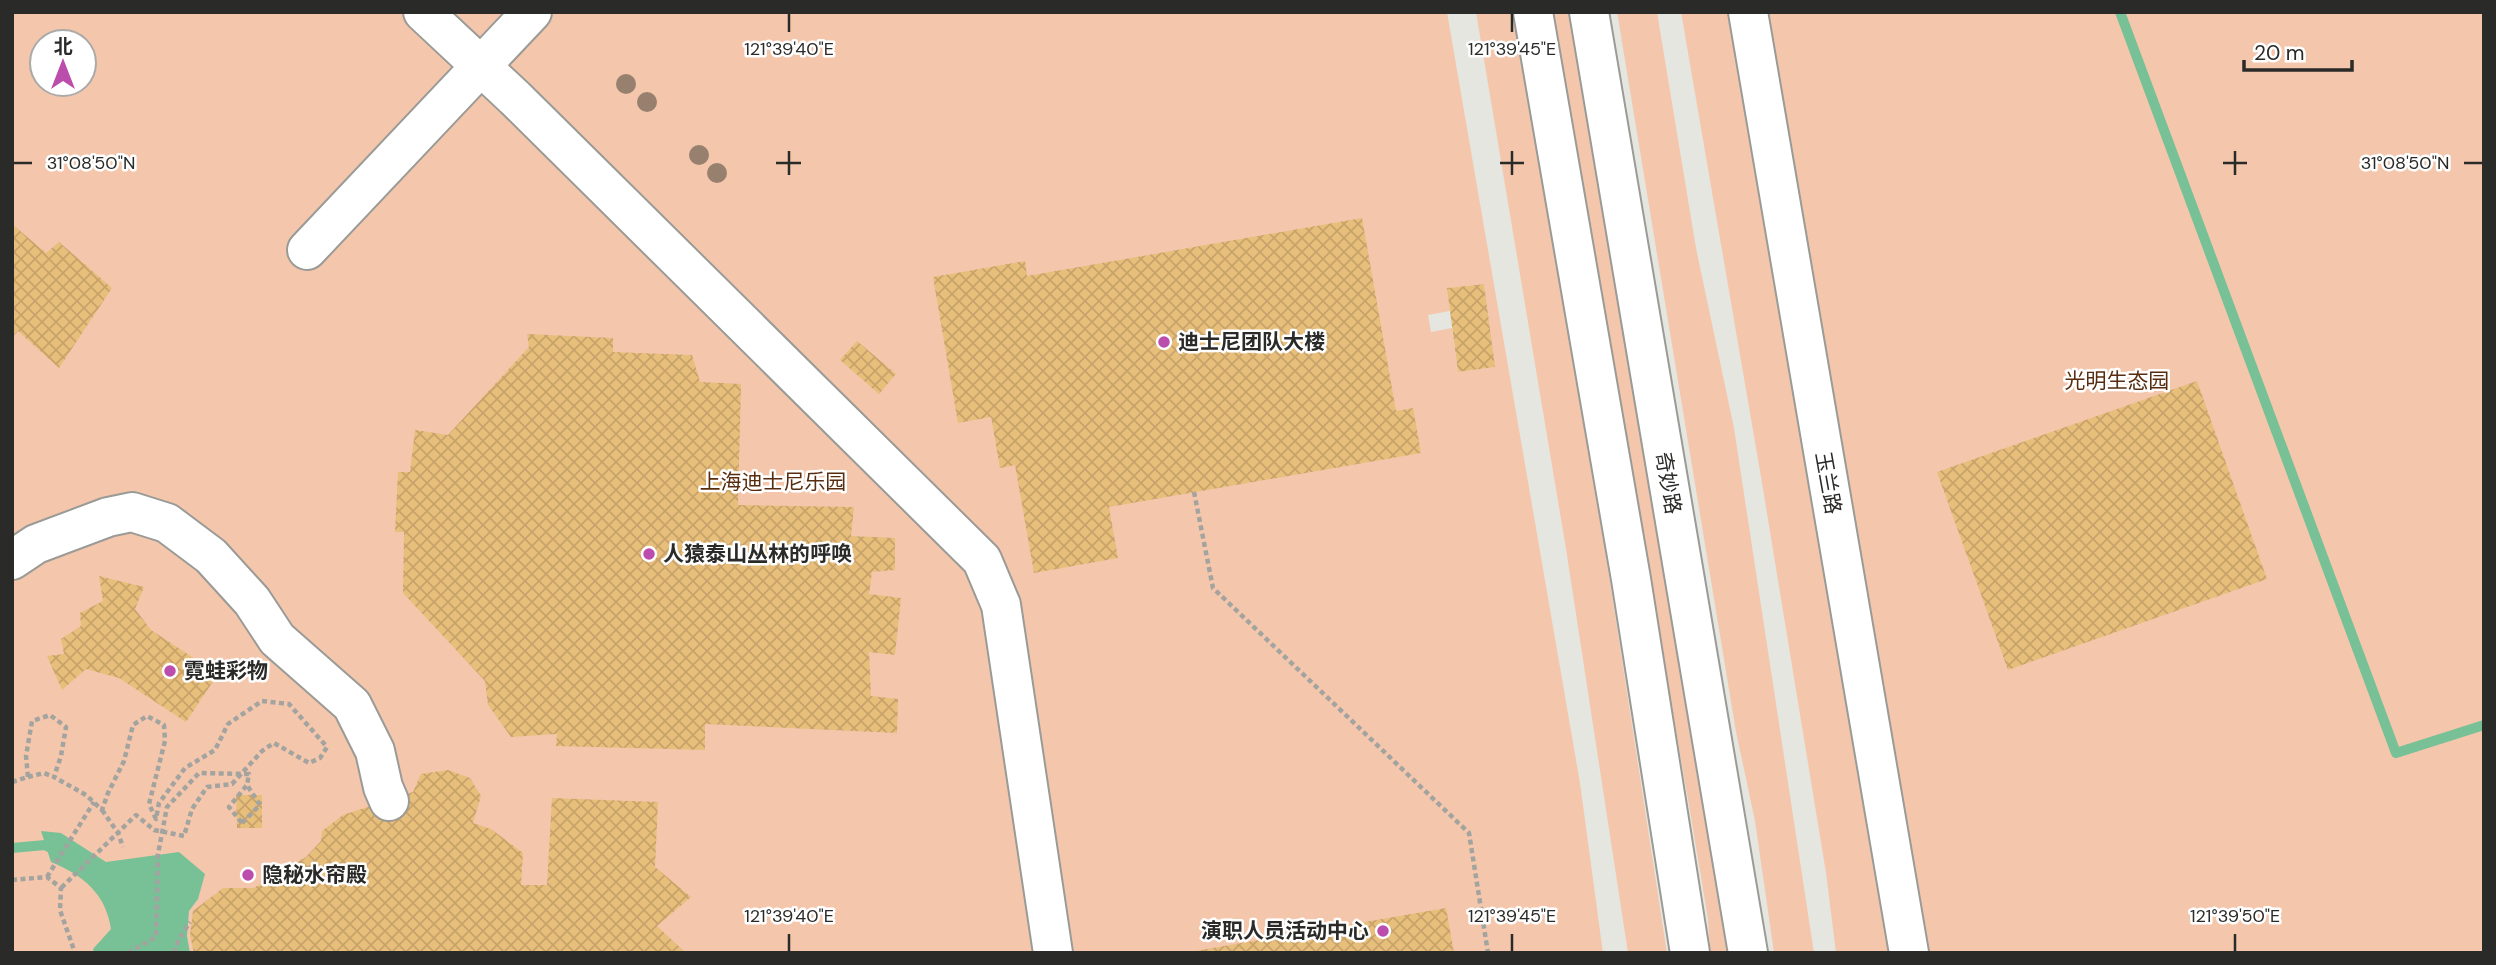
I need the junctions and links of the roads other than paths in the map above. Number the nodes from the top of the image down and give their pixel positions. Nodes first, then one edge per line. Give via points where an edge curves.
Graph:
1 (423, 12) edge
2 (532, 12) edge
3 (1533, 12) edge
4 (1589, 12) edge
5 (1748, 12) edge
6 (480, 67) junction
7 (307, 250) dead end
8 (12, 560) edge
9 (389, 801) dead end
10 (1053, 953) edge
11 (1690, 953) edge
12 (1748, 953) edge
13 (1909, 953) edge

1 - 6 street
2 - 6 street
3 - 11 street
4 - 12 street, 奇妙路
5 - 13 street, 玉兰路
6 - 7 street
6 - 10 street via 982,560 1001,605
8 - 9 street via 36,544 108,517 132,512 167,523 211,556 252,601 277,639 352,705 375,751

